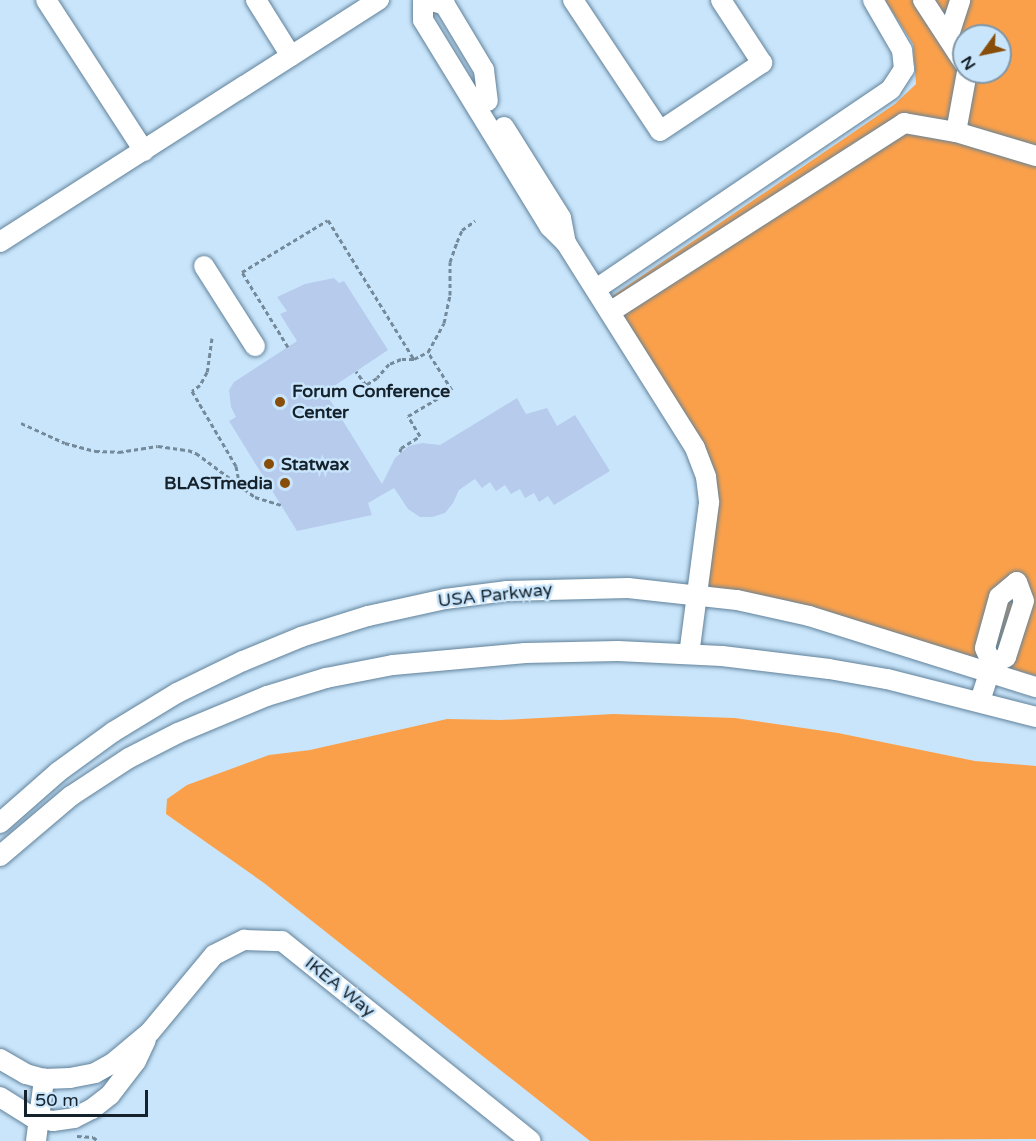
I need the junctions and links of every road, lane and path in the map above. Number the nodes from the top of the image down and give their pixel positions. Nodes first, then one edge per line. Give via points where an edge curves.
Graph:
1 (46, 0) edge
2 (256, 0) edge
3 (379, 0) edge
4 (425, 0) edge
5 (573, 0) edge
6 (721, 0) edge
7 (873, 0) edge
8 (923, 0) edge
9 (960, 0) edge
10 (948, 38) junction
11 (952, 44) edge
12 (291, 56) junction
13 (469, 83) junction
14 (965, 84) edge
15 (488, 101) junction
16 (956, 132) junction
17 (144, 151) junction
18 (1036, 156) edge
19 (475, 221) dead end
20 (0, 242) edge
21 (566, 243) junction
22 (204, 266) dead end
23 (596, 289) junction
24 (610, 312) junction
25 (212, 338) dead end
26 (255, 346) dead end
27 (288, 347) dead end
28 (428, 352) junction
29 (414, 359) junction
30 (356, 371) dead end
31 (21, 423) dead end
32 (400, 452) dead end
33 (240, 484) junction
34 (281, 506) dead end
35 (696, 595) junction
36 (689, 654) junction
37 (991, 668) junction
38 (1036, 687) edge
39 (980, 701) junction
40 (1036, 717) edge
41 (0, 823) edge
42 (0, 856) edge
43 (150, 1032) junction
44 (0, 1059) edge
45 (44, 1079) junction
46 (0, 1097) edge
47 (39, 1118) junction
48 (36, 1141) edge
49 (531, 1141) edge

1 - 17 street
2 - 12 street
3 - 12 street
4 - 13 street
4 - 15 street via 445,5 484,70
5 - 6 street via 660,131 762,63
7 - 23 street via 902,50 904,69 891,88
8 - 10 street
9 - 10 street
10 - 11 street
12 - 17 street
13 - 15 street
13 - 21 street via 550,227
14 - 16 street
15 - 21 street via 561,218
16 - 18 street
16 - 24 street via 904,123
17 - 20 street
19 - 28 path via 460,234 450,262 450,295 444,323
21 - 23 street
22 - 26 street
23 - 24 street
24 - 35 street via 678,418 706,477 709,503
25 - 33 path via 207,372 192,391 236,466
27 - 29 path via 242,272 328,220
28 - 29 path
28 - 32 path via 452,390 408,416 420,436
29 - 30 path via 389,364 366,386
31 - 33 path via 65,443 95,451 119,453 158,446 188,450
33 - 34 path via 255,496
35 - 36 street
35 - 37 street, USA Parkway via 809,616
35 - 41 street, USA Parkway via 585,587 507,591 435,601 334,626 263,652 156,705 58,772
36 - 39 street via 829,669
36 - 42 street via 515,654 393,665 326,678 221,712 129,758 71,796
37 - 38 street, USA Parkway
37 - 39 street
39 - 40 street
43 - 45 street, IKEA Way via 95,1073
43 - 47 street, IKEA Way via 136,1061 110,1095 92,1109 74,1118
43 - 49 street, IKEA Way via 214,955 244,940 282,941
44 - 45 street, IKEA Way
45 - 47 street
46 - 47 street, IKEA Way
47 - 48 street

